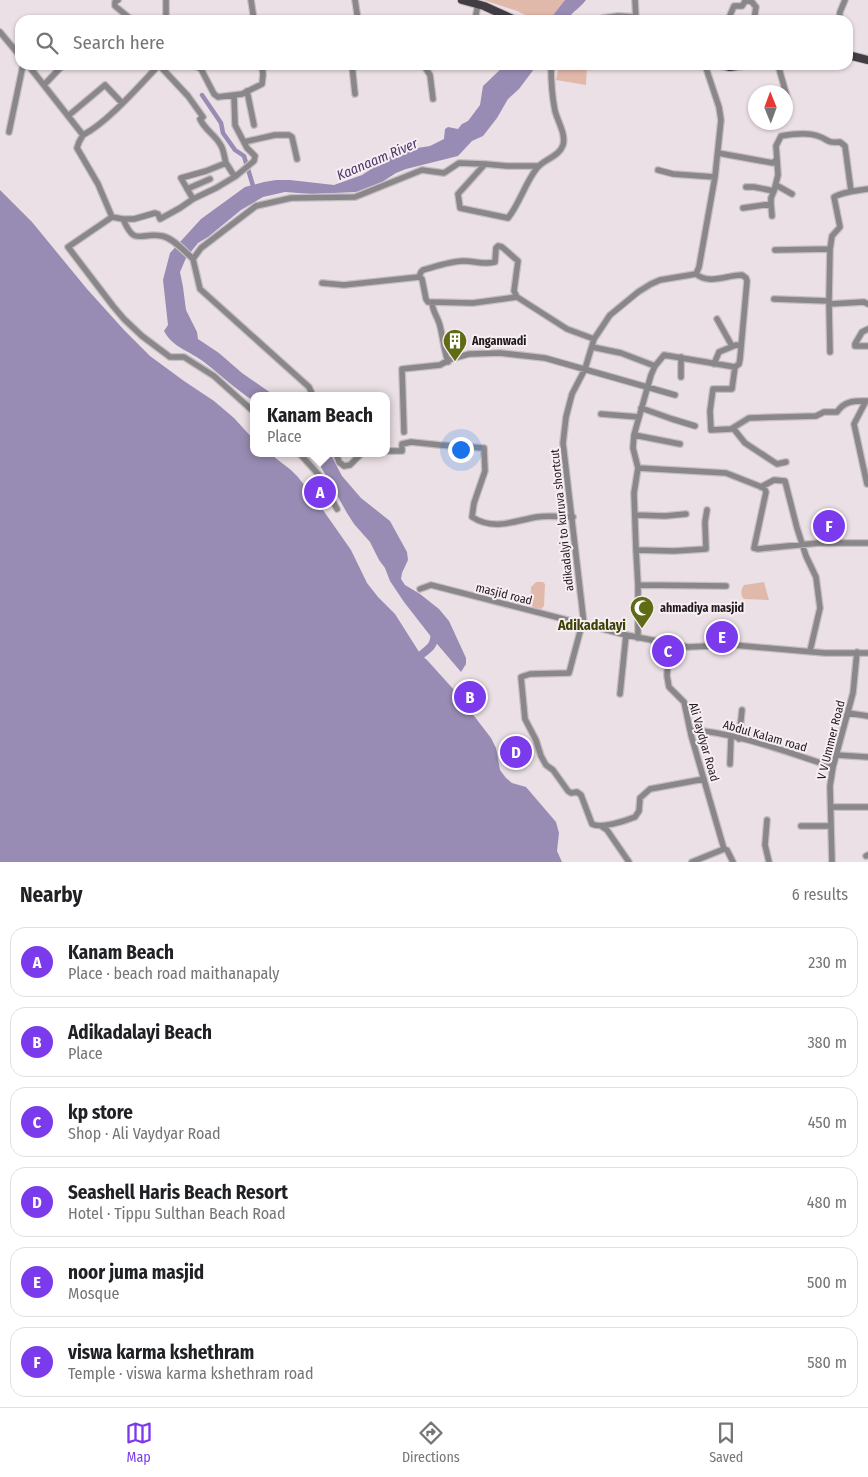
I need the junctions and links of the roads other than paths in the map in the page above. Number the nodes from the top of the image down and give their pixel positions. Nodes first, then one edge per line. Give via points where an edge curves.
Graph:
1 (118, 0) edge
2 (166, 0) edge
3 (251, 0) edge
4 (355, 0) edge
5 (462, 0) edge
6 (635, 0) edge
7 (746, 0) edge
8 (845, 0) edge
9 (478, 4) junction
10 (126, 15) edge
11 (166, 15) edge
12 (253, 15) edge
13 (357, 15) edge
14 (476, 15) edge
15 (503, 15) edge
16 (636, 15) edge
17 (730, 15) edge
18 (755, 15) edge
19 (840, 15) edge
20 (0, 32) edge
21 (15, 50) edge
22 (853, 56) edge
23 (868, 60) edge
24 (22, 70) edge
25 (32, 70) edge
26 (58, 70) edge
27 (154, 70) edge
28 (164, 70) edge
29 (202, 70) edge
30 (263, 70) edge
31 (353, 70) edge
32 (427, 70) edge
33 (551, 70) edge
34 (707, 70) edge
35 (779, 70) edge
36 (44, 85) junction
37 (784, 85) edge
38 (247, 91) junction
39 (355, 94) dead end
40 (234, 95) junction
41 (433, 99) dead end
42 (122, 103) junction
43 (68, 116) junction
44 (254, 125) dead end
45 (9, 132) dead end
46 (83, 135) junction
47 (244, 142) junction
48 (718, 153) junction
49 (777, 159) junction
50 (297, 160) dead end
51 (226, 163) junction
52 (485, 164) junction
53 (538, 166) junction
54 (658, 170) dead end
55 (206, 171) junction
56 (236, 176) junction
57 (715, 177) junction
58 (210, 179) junction
59 (746, 187) dead end
60 (215, 188) junction
61 (775, 188) junction
62 (187, 189) junction
63 (868, 189) edge
64 (851, 191) junction
65 (792, 194) dead end
66 (193, 199) junction
67 (771, 204) junction
68 (743, 208) dead end
69 (772, 216) dead end
70 (112, 217) junction
71 (123, 219) junction
72 (830, 248) junction
73 (775, 250) dead end
74 (192, 258) junction
75 (696, 274) junction
76 (419, 277) junction
77 (322, 283) dead end
78 (517, 297) junction
79 (774, 299) dead end
80 (432, 302) junction
81 (829, 302) junction
82 (868, 304) edge
83 (717, 319) dead end
84 (868, 329) edge
85 (594, 338) junction
86 (732, 346) junction
87 (741, 346) junction
88 (868, 346) edge
89 (592, 347) junction
90 (830, 352) dead end
91 (681, 357) junction
92 (448, 362) junction
93 (714, 364) junction
94 (654, 366) junction
95 (735, 367) junction
96 (585, 368) junction
97 (681, 377) dead end
98 (648, 386) junction
99 (311, 392) edge
100 (675, 395) dead end
101 (867, 401) edge
102 (250, 408) edge
103 (641, 408) junction
104 (600, 414) dead end
105 (638, 417) junction
106 (695, 426) dead end
107 (733, 428) junction
108 (404, 432) dead end
109 (634, 435) junction
110 (680, 444) dead end
111 (390, 451) edge
112 (303, 457) edge
113 (337, 457) edge
114 (358, 457) edge
115 (786, 462) dead end
116 (638, 468) junction
117 (868, 484) edge
118 (761, 487) junction
119 (337, 509) dead end
120 (707, 510) dead end
121 (686, 514) dead end
122 (635, 515) junction
123 (573, 517) junction
124 (868, 543) edge
125 (802, 544) junction
126 (636, 550) junction
127 (638, 585) junction
128 (726, 586) dead end
129 (420, 588) dead end
130 (584, 624) junction
131 (626, 635) junction
132 (638, 638) junction
133 (669, 643) junction
134 (810, 652) junction
135 (857, 652) junction
136 (868, 653) edge
137 (621, 691) dead end
138 (742, 710) dead end
139 (848, 713) junction
140 (868, 716) edge
141 (690, 730) junction
142 (731, 737) junction
143 (739, 739) junction
144 (836, 755) junction
145 (868, 757) edge
146 (730, 764) dead end
147 (832, 767) junction
148 (704, 779) junction
149 (830, 807) junction
150 (868, 807) edge
151 (767, 820) dead end
152 (601, 826) junction
153 (801, 826) dead end
154 (831, 826) junction
155 (724, 849) junction
156 (629, 862) edge
157 (692, 862) edge
158 (733, 862) edge
159 (769, 862) edge
160 (832, 862) edge

1 - 10 street via 115,6
2 - 11 street
3 - 12 street
4 - 13 street
5 - 9 main road
6 - 16 street
7 - 17 street via 742,6 734,6
7 - 18 street via 756,7
8 - 19 street
9 - 14 street
9 - 15 main road
20 - 21 street
22 - 23 main road
24 - 45 street
25 - 36 street
26 - 36 street
27 - 42 street
28 - 51 street via 203,117 200,121 220,143
29 - 40 street via 214,94
30 - 38 street via 262,84
31 - 39 street
32 - 41 street
33 - 53 street via 555,112 563,146
34 - 48 street via 721,120
35 - 37 street
36 - 43 street
38 - 40 street
38 - 44 street
40 - 47 street via 235,125
42 - 43 street via 105,85
42 - 46 street
43 - 46 street
46 - 70 street via 78,148
47 - 50 street via 289,135
47 - 56 street via 255,156 254,161
48 - 49 street via 773,163
48 - 57 street
49 - 61 street
49 - 64 street via 776,146 781,136 810,134 829,143 840,142 845,146
51 - 55 street
51 - 56 street
52 - 53 street
52 - 53 street via 458,194 460,208 508,218
52 - 74 street via 459,163 444,172 422,170 355,197 291,198 256,206
54 - 57 street
55 - 58 street
55 - 62 street via 181,178
56 - 60 street
57 - 75 street
58 - 60 street
58 - 62 street
59 - 61 street
60 - 66 street
61 - 65 street
61 - 67 street
62 - 66 street
63 - 64 street
64 - 72 street via 834,197 840,227 832,236
66 - 71 street via 160,219 155,213
67 - 68 street
67 - 69 street
70 - 71 street
70 - 102 street via 68,247 142,336 170,357 184,357 214,376
71 - 74 street via 129,232 136,236 162,236
72 - 73 street
72 - 81 street
74 - 99 street via 200,289
75 - 85 street, adikadalyi to kuruva shortcut via 660,280 638,292 610,315
75 - 87 street, adikadalyi to kuruva shortcut via 706,279 735,275 746,278
76 - 77 street
76 - 78 street via 423,270 452,262 495,262 498,246 518,262 514,291
76 - 80 street via 426,299
78 - 80 street via 473,303
78 - 85 street via 567,329
79 - 81 street
80 - 92 street
81 - 82 street
81 - 90 street
83 - 86 street
84 - 88 street via 854,344
85 - 89 street, adikadalyi to kuruva shortcut
86 - 87 street
86 - 93 street via 719,352
87 - 95 street via 739,364
89 - 94 street via 621,353
89 - 96 street, adikadalyi to kuruva shortcut
91 - 93 street
91 - 94 street via 664,355
91 - 97 street
92 - 96 street via 469,354 500,353 545,358
92 - 108 street via 402,369
93 - 95 street
94 - 98 street
95 - 107 street via 732,389 713,389 709,425 712,431
96 - 98 street
96 - 123 street, adikadalyi to kuruva shortcut via 572,394 566,416 564,443
98 - 100 street
98 - 103 street
101 - 107 street via 847,402 836,412 816,416 749,418
101 - 117 street via 854,424
103 - 105 street
103 - 106 street
104 - 105 street
105 - 109 street
107 - 115 street via 745,443 777,464
109 - 110 street
109 - 116 street via 632,448
111 - 123 street via 402,451 402,444 410,442 484,448 485,471 472,517 481,523 500,525 539,517
112 - 119 street via 319,475
113 - 114 street via 344,466
116 - 118 street via 726,473
116 - 122 street
118 - 125 street via 774,480 785,481
118 - 125 street via 766,492 754,548
120 - 126 street via 706,549
121 - 122 street
122 - 126 street
123 - 130 street, adikadalyi to kuruva shortcut
124 - 125 street
125 - 134 street via 816,577 820,608
126 - 127 street
127 - 128 street
127 - 132 street
129 - 130 street, masjid road via 431,585
130 - 131 street, masjid road
130 - 152 street via 569,673 530,674 521,678 524,719 541,756 568,791 581,795 592,824
131 - 132 street, masjid road
131 - 137 street
132 - 133 street, masjid road
133 - 134 street, masjid road via 688,647 733,645
133 - 141 street, Ali Vaydyar Road via 668,687 684,702
134 - 135 street, masjid road
135 - 136 street, masjid road
135 - 139 street, V V Ummer Road
138 - 143 street
139 - 140 street
139 - 144 street, V V Ummer Road
141 - 142 street, Abdul Kalam road
141 - 148 street, Ali Vaydyar Road
142 - 143 street, Abdul Kalam road
142 - 146 street
143 - 147 street, Abdul Kalam road
144 - 145 street
144 - 147 street, V V Ummer Road
147 - 149 street, V V Ummer Road
148 - 152 street via 650,789 640,798 635,817
148 - 155 street, Ali Vaydyar Road
149 - 150 street
149 - 154 street, V V Ummer Road
151 - 159 street
152 - 156 street
153 - 154 street
154 - 160 street, V V Ummer Road
155 - 157 street
155 - 158 street, Ali Vaydyar Road

